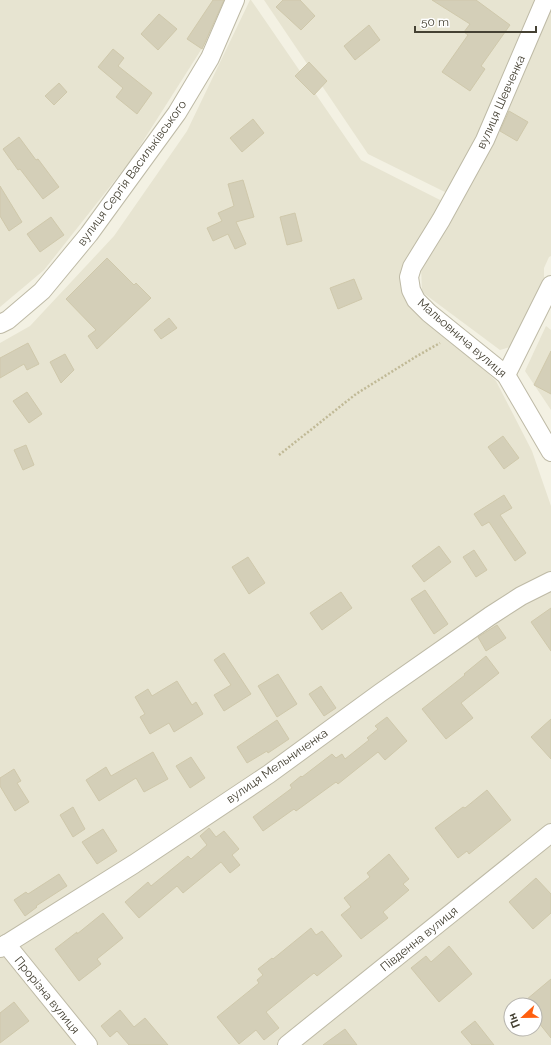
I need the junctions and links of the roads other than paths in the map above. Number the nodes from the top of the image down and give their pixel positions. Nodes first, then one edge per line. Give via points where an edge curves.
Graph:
1 (235, 0) edge
2 (545, 0) edge
3 (452, 201) joint
4 (551, 285) edge
5 (0, 324) edge
6 (506, 375) junction
7 (551, 452) edge
8 (551, 581) edge
9 (551, 833) edge
10 (3, 946) edge
11 (88, 1045) edge
12 (286, 1045) edge

1 - 5 street, вулиця Сергія Васильківського via 210,58 177,113 89,234 42,291
2 - 3 street, вулиця Шевченка via 485,140
3 - 6 street, Мальовнича вулиця via 412,267 409,277 411,290 416,300 429,313
4 - 6 street
6 - 7 street, Мальовнича вулиця
8 - 10 street, вулиця Мельниченка via 490,616 269,774 134,864
9 - 12 street, Південна вулиця
10 - 11 street, Прорізна вулиця

